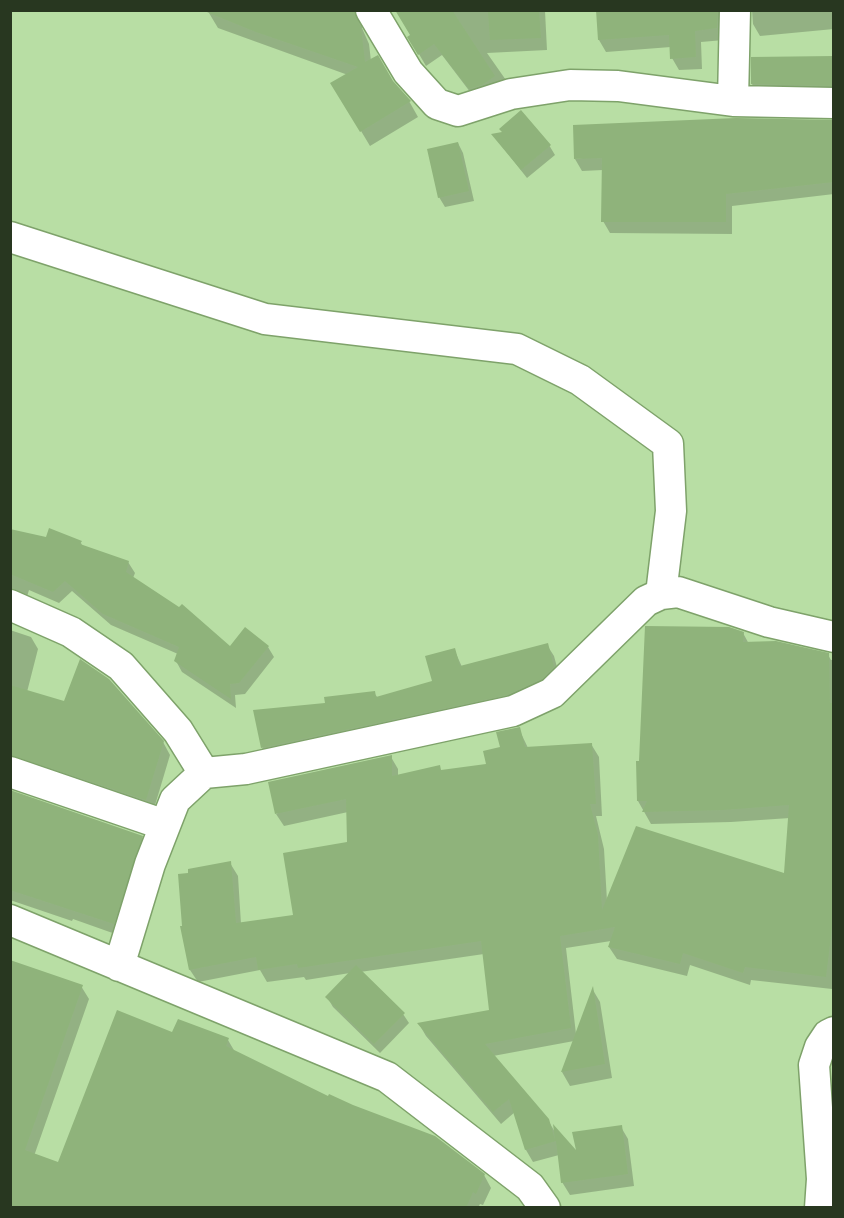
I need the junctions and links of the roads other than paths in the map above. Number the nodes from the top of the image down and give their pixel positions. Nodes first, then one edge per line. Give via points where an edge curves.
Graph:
1 (371, 10) edge
2 (735, 10) edge
3 (733, 101) junction
4 (834, 103) edge
5 (10, 237) edge
6 (661, 594) junction
7 (10, 605) edge
8 (834, 638) edge
9 (10, 772) edge
10 (204, 773) junction
11 (165, 825) junction
12 (10, 920) edge
13 (119, 966) junction
14 (834, 1032) edge
15 (834, 1200) edge
16 (545, 1208) edge
17 (820, 1208) edge

1 - 3 street via 408,72 437,104 458,111 511,94 570,85 618,86
2 - 3 street
3 - 4 street
5 - 6 street via 266,319 517,348 580,381 668,444 671,511
6 - 8 street via 678,592 769,622
6 - 10 street via 646,601 552,693 513,711 246,769
7 - 10 street via 71,632 121,666 178,731
9 - 11 street
10 - 11 street via 175,800
11 - 13 street
12 - 13 street
13 - 16 street via 387,1077 530,1187
14 - 17 street via 820,1047 814,1065 822,1179
15 - 17 street

